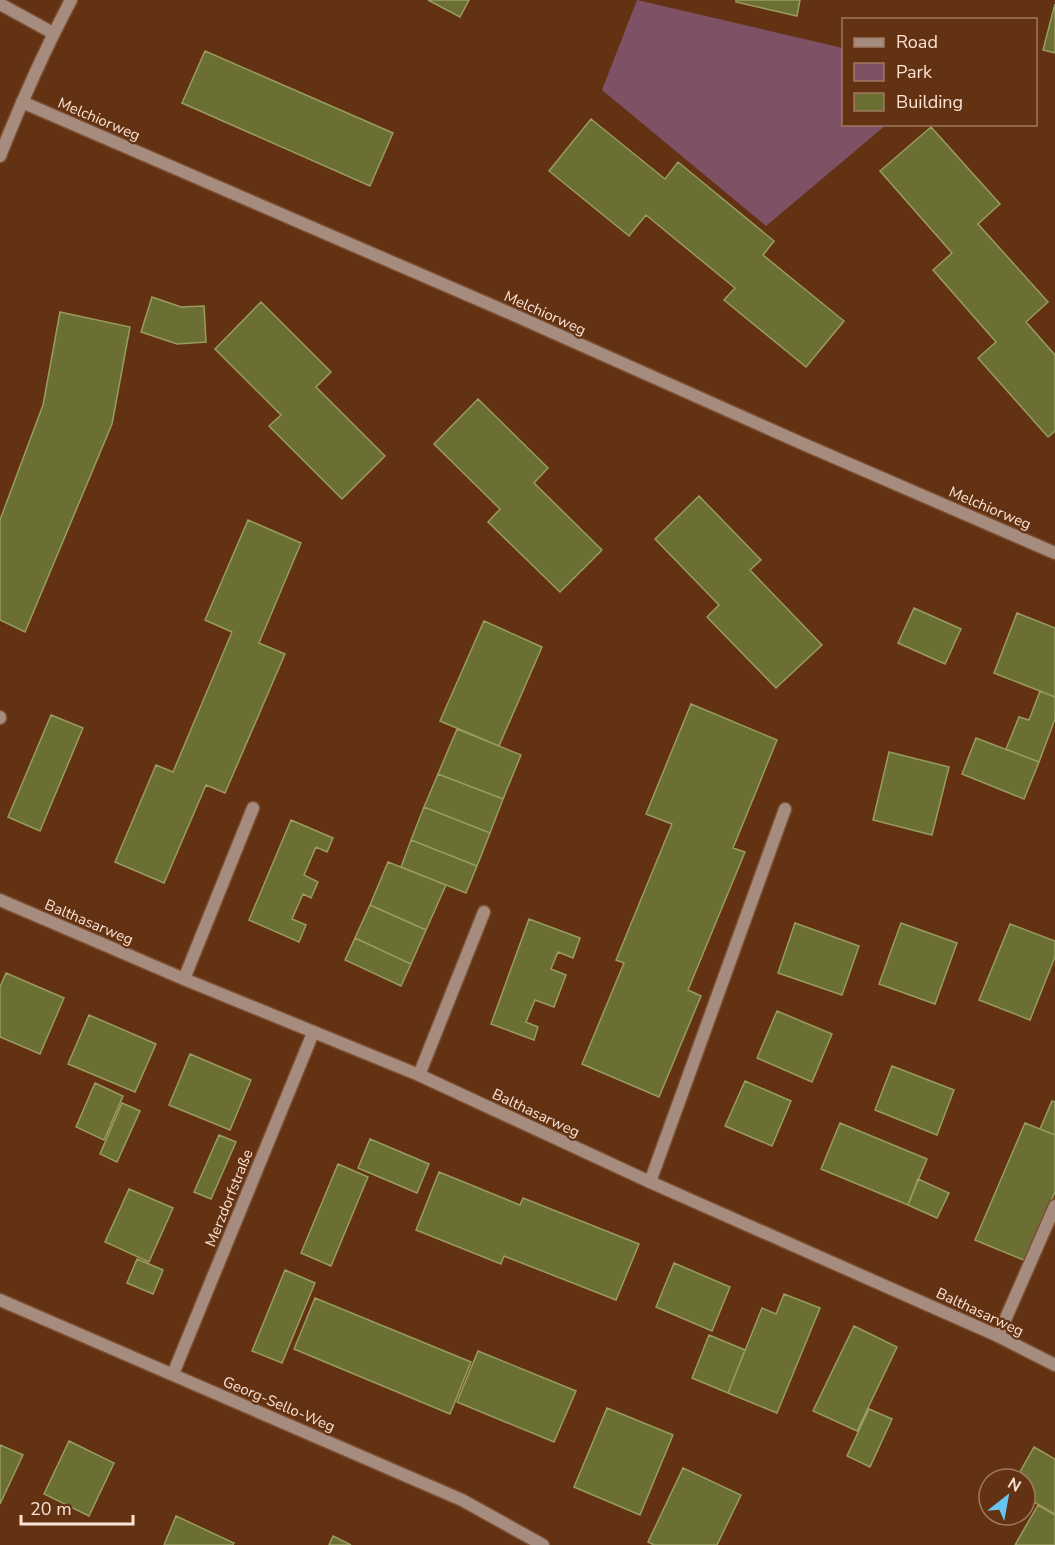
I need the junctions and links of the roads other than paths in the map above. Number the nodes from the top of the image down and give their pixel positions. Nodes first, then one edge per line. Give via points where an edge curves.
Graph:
1 (71, 0) edge
2 (0, 4) edge
3 (53, 33) junction
4 (22, 102) junction
5 (0, 156) edge
6 (1055, 553) edge
7 (253, 808) dead end
8 (785, 809) dead end
9 (0, 900) edge
10 (484, 912) dead end
11 (184, 979) junction
12 (313, 1033) junction
13 (419, 1075) junction
14 (650, 1182) junction
15 (1055, 1206) edge
16 (0, 1300) edge
17 (998, 1335) junction
18 (1055, 1365) edge
19 (173, 1374) junction
20 (543, 1545) edge

1 - 3 street
2 - 3 street
3 - 4 street
4 - 5 street
4 - 6 street, Melchiorweg
7 - 11 street
8 - 14 street
9 - 11 street, Balthasarweg
10 - 13 street
11 - 12 street, Balthasarweg
12 - 13 street, Balthasarweg
12 - 19 street, Merzdorfstraße
13 - 14 street, Balthasarweg
14 - 17 street, Balthasarweg
15 - 17 street
16 - 19 street, Georg-Sello-Weg
17 - 18 street, Balthasarweg
19 - 20 street, Georg-Sello-Weg via 462,1500

